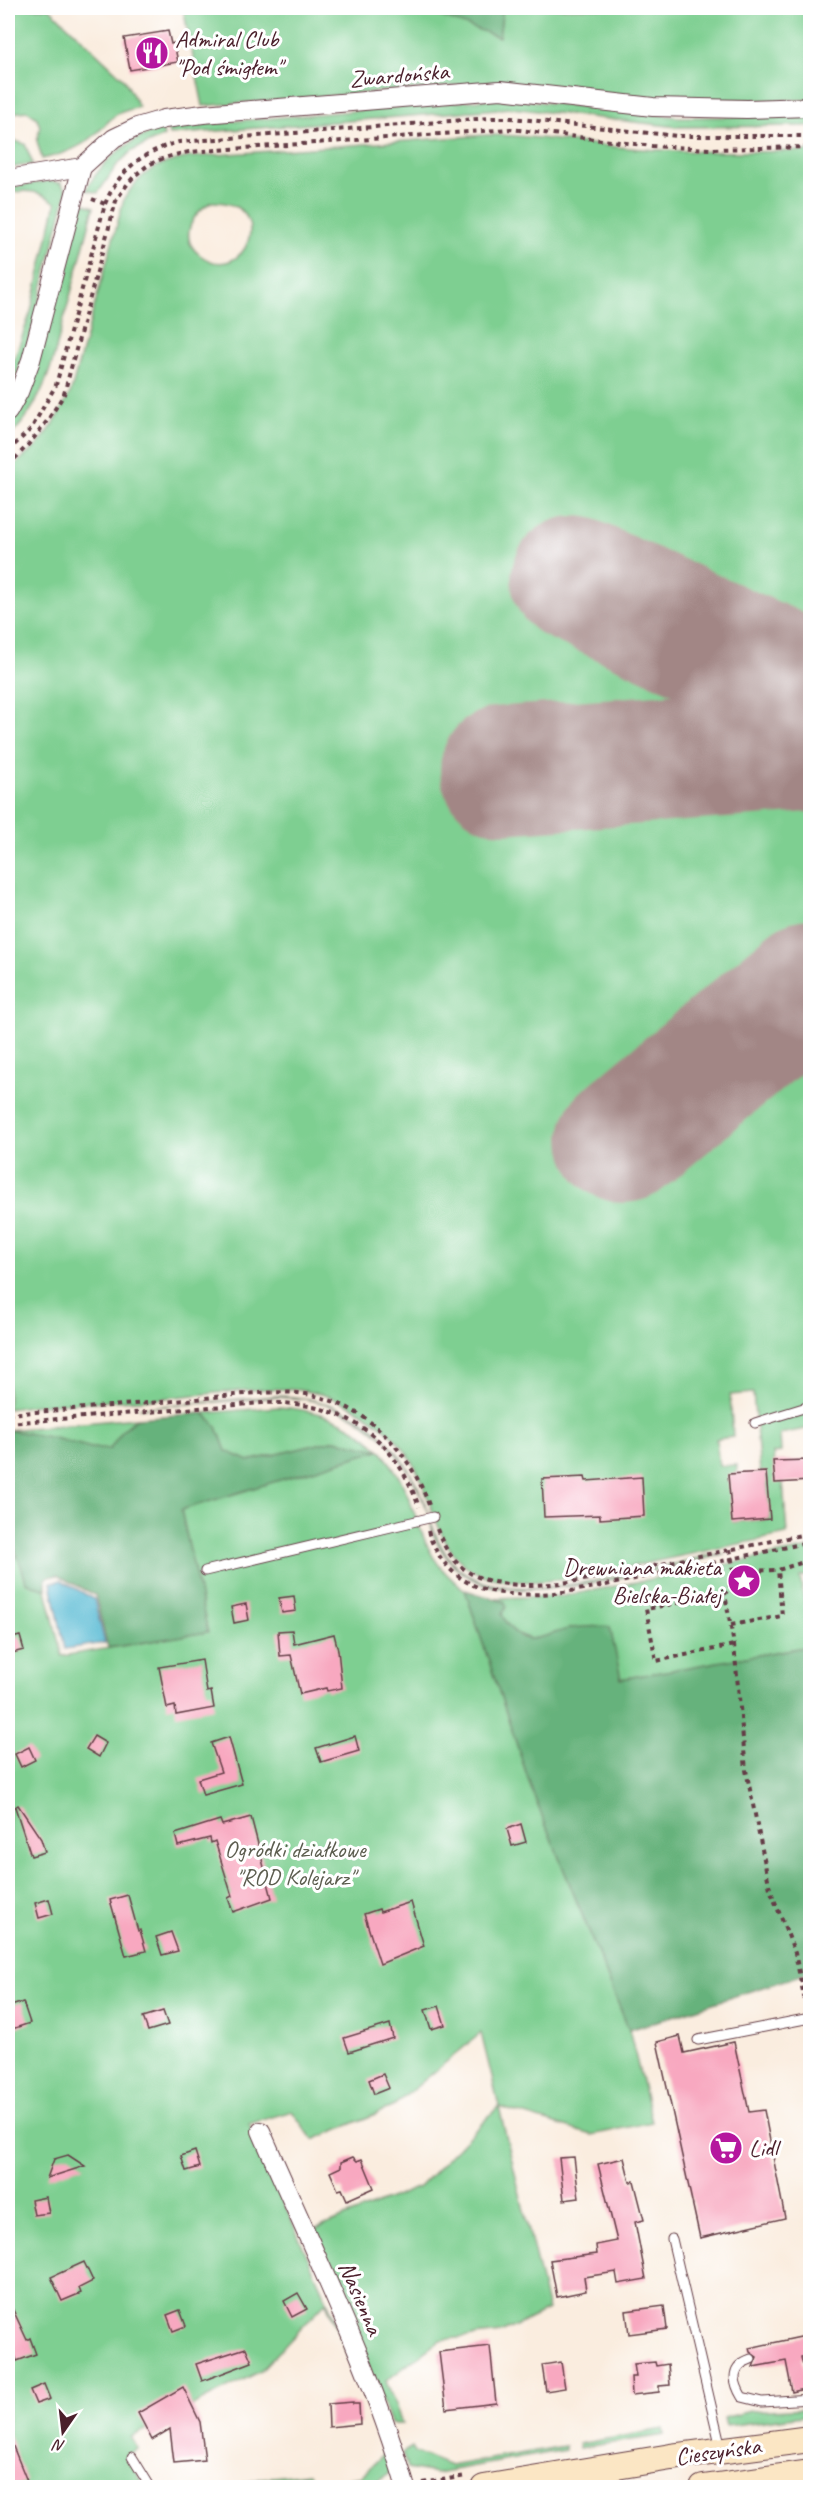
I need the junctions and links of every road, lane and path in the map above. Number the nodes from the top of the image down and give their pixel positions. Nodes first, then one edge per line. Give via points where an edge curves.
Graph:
1 (810, 107) edge
2 (810, 136) edge
3 (810, 147) edge
4 (82, 167) junction
5 (8, 179) edge
6 (8, 412) edge
7 (8, 451) edge
8 (8, 465) edge
9 (810, 1406) edge
10 (8, 1414) edge
11 (8, 1423) edge
12 (755, 1423) dead end
13 (428, 1518) junction
14 (810, 1533) edge
15 (810, 1542) edge
16 (730, 1549) junction
17 (732, 1559) junction
18 (810, 1560) edge
19 (778, 1570) junction
20 (205, 1571) dead end
21 (734, 1571) junction
22 (725, 1594) junction
23 (731, 1626) junction
24 (734, 1645) junction
25 (810, 2018) edge
26 (698, 2040) dead end
27 (261, 2131) dead end
28 (672, 2239) dead end
29 (751, 2359) dead end
30 (810, 2399) edge
31 (810, 2439) edge
32 (722, 2450) junction
33 (132, 2457) dead end
34 (810, 2473) edge
35 (151, 2487) edge
36 (406, 2487) edge
37 (484, 2487) edge
38 (703, 2487) edge

1 - 4 street, Zwardońska via 653,107 500,90 203,114 137,127 114,138
2 - 7 path via 677,136 490,118 179,142 159,148 137,160 111,191 56,385 36,422
3 - 8 path via 699,149 511,129 162,157 126,183 116,201 64,394 48,422
4 - 5 street
4 - 6 street via 31,360
9 - 12 lane
10 - 13 path via 264,1394 316,1396 351,1410 385,1433 413,1468
11 - 13 path via 262,1403 313,1406 358,1424 385,1446
13 - 16 path via 458,1564 483,1579 504,1583 578,1581
13 - 17 path via 438,1555 454,1573 477,1587 498,1592 581,1590
13 - 20 lane
14 - 16 path
15 - 17 path
16 - 17 path
17 - 21 path
18 - 19 path
19 - 21 path
19 - 23 path via 783,1616
21 - 22 path via 733,1583
22 - 23 path
22 - 24 path via 646,1609 656,1661
23 - 24 path
24 - 25 path via 746,1770 770,1889 795,1953
25 - 26 lane
27 - 36 street, Nasienna via 335,2295
28 - 32 lane
29 - 30 lane via 736,2368 737,2388 742,2397 762,2402
31 - 32 main road, Cieszyńska
32 - 37 main road, Cieszyńska
33 - 35 lane
34 - 38 main road, Cieszyńska

